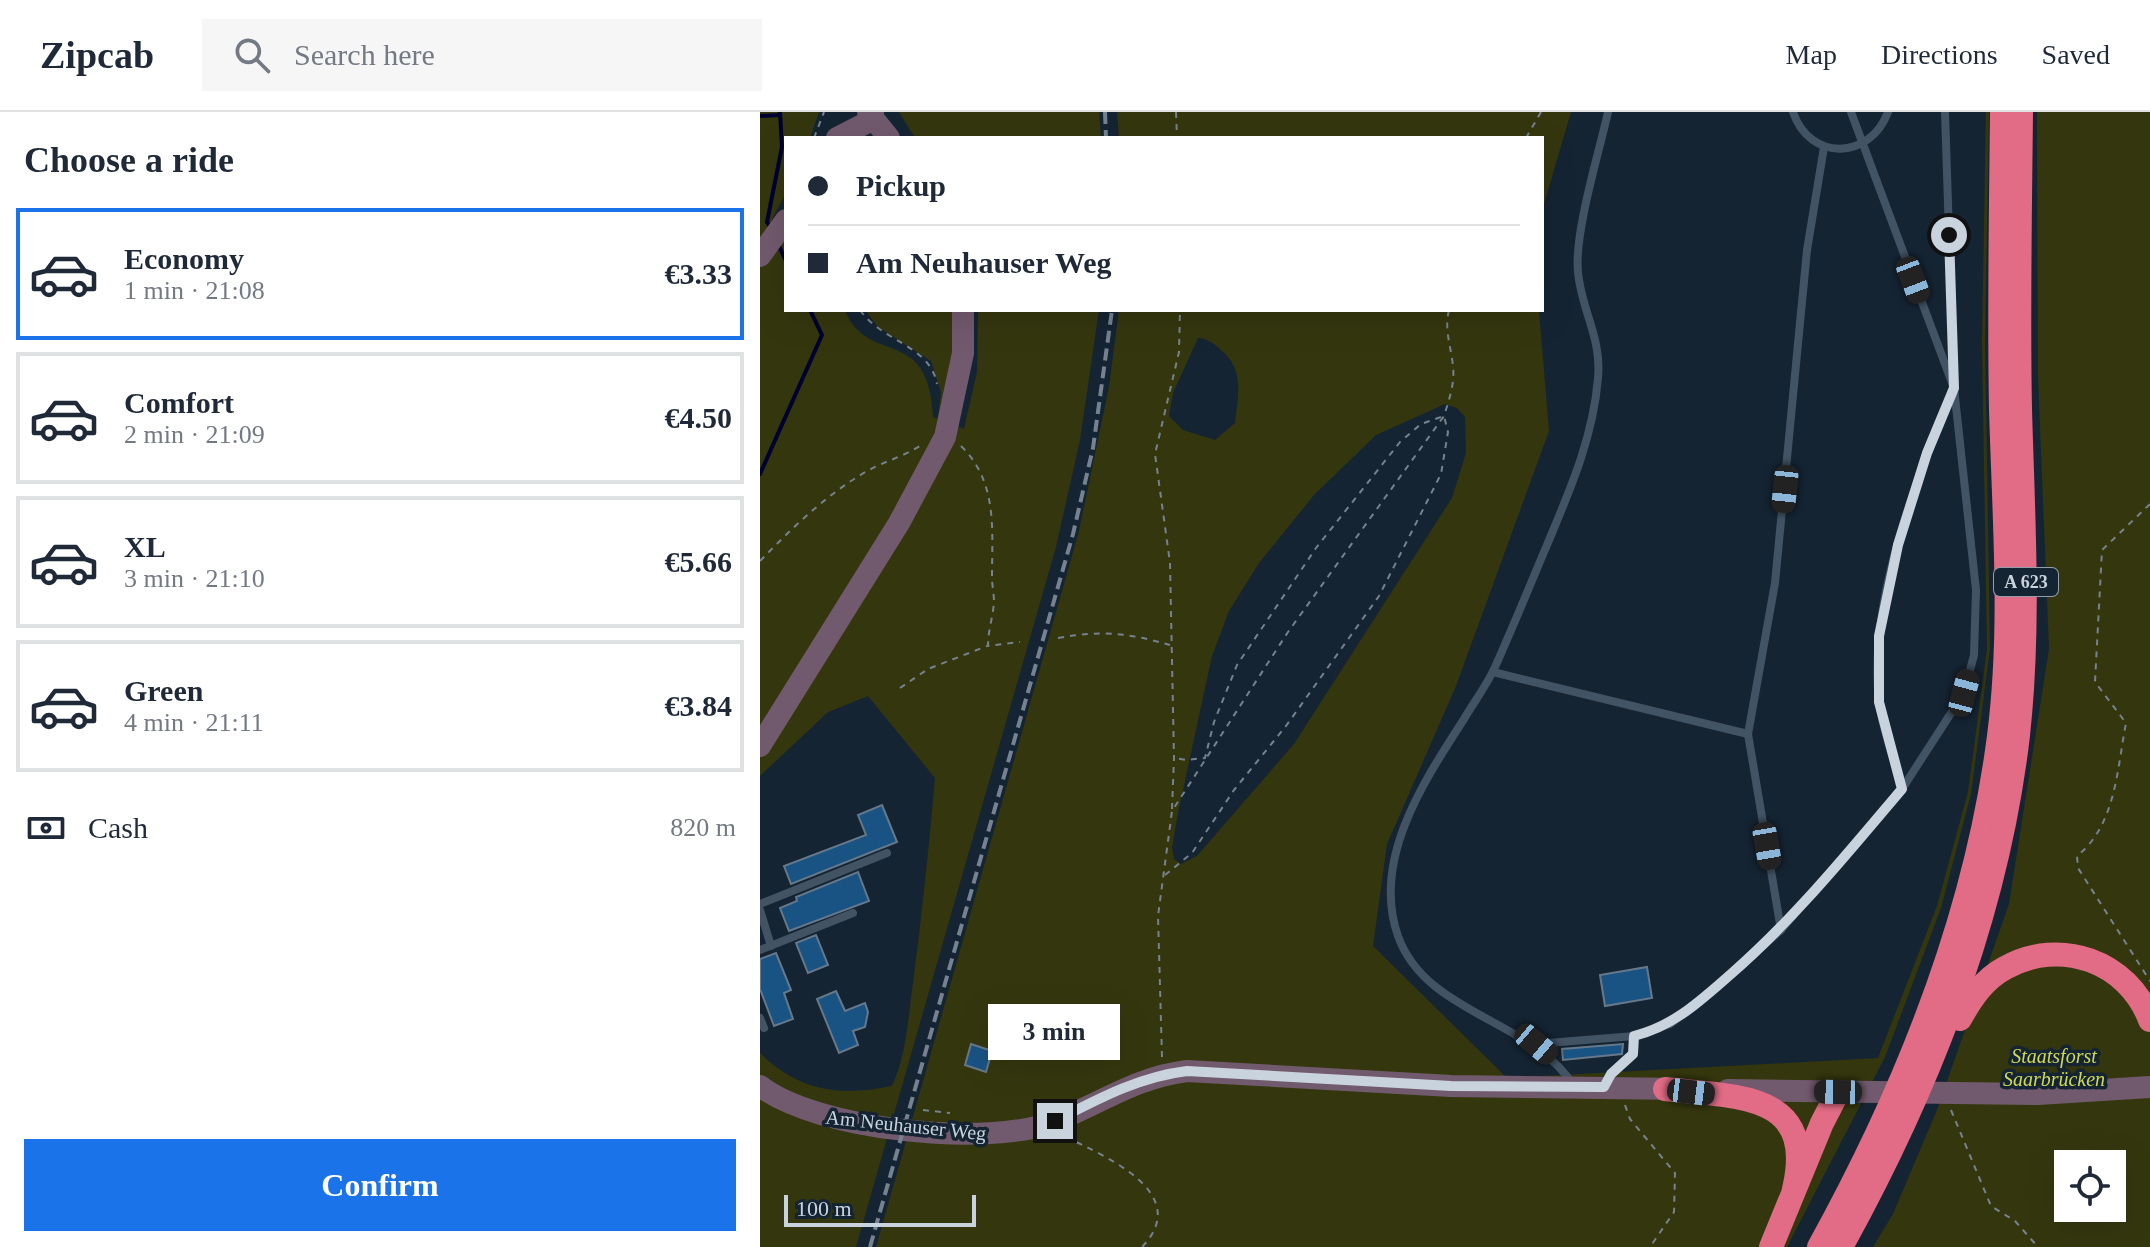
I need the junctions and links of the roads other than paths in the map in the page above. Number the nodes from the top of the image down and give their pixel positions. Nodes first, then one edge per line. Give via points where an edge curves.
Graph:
1 (846, 112) edge
2 (1608, 112) edge
3 (1793, 112) edge
4 (1851, 112) edge
5 (1888, 112) edge
6 (1945, 112) edge
7 (2002, 112) edge
8 (2021, 112) edge
9 (878, 120) edge
10 (829, 136) edge
11 (842, 136) edge
12 (1862, 144) junction
13 (1824, 147) junction
14 (784, 223) edge
15 (762, 254) edge
16 (963, 312) edge
17 (1954, 388) junction
18 (1493, 672) junction
19 (1748, 734) junction
20 (760, 746) edge
21 (1902, 789) junction
22 (887, 853) dead end
23 (760, 904) edge
24 (760, 910) edge
25 (853, 913) dead end
26 (1781, 930) junction
27 (771, 946) junction
28 (760, 950) edge
29 (2150, 1020) edge
30 (1634, 1036) junction
31 (1935, 1040) junction
32 (1536, 1044) junction
33 (760, 1086) edge
34 (1575, 1086) junction
35 (1611, 1087) junction
36 (2150, 1087) edge
37 (1665, 1089) junction
38 (1838, 1092) junction
39 (1883, 1145) junction
40 (1794, 1189) junction
41 (1771, 1247) edge
42 (1819, 1247) edge
43 (1841, 1247) edge

1 - 10 street
2 - 18 lane via 1578,249 1579,281 1599,355 1591,421 1582,460
3 - 13 lane via 1802,130
4 - 12 lane
5 - 12 lane via 1878,132
6 - 17 lane
7 - 31 highway, A 623 via 2004,683 1995,764 1970,885 1947,962
8 - 31 highway, A 623 via 2026,614 2020,709 2007,809 1989,889
9 - 11 street
12 - 13 lane
12 - 17 lane
13 - 19 lane via 1807,250 1775,583
14 - 15 street
16 - 20 street via 963,353 945,437 899,523
17 - 21 lane via 1898,545 1879,636 1879,702
17 - 21 lane via 1976,590 1974,655 1964,693
18 - 19 lane
18 - 32 lane via 1445,748 1400,836 1390,888 1398,937 1427,979 1464,1006
19 - 26 lane
21 - 26 lane
22 - 23 lane
24 - 27 lane
25 - 27 lane
26 - 30 lane via 1670,1024
27 - 28 lane
29 - 31 highway via 2127,982 2110,969 2090,959 2044,955 1992,977
30 - 32 lane
30 - 35 lane via 1633,1054 1611,1074
31 - 39 highway, A 623
31 - 39 highway, A 623 via 1904,1123
32 - 34 lane
33 - 34 street, Am Neuhauser Weg via 819,1116 876,1125 926,1121 982,1136 1055,1121 1163,1074 1215,1071 1451,1086
34 - 35 street, Am Neuhauser Weg
35 - 37 street, Am Neuhauser Weg
36 - 38 street, Am Neuhauser Weg via 2038,1094
37 - 38 street, Am Neuhauser Weg
37 - 40 highway via 1748,1098 1770,1106 1798,1142
38 - 40 highway
39 - 42 highway, A 623
39 - 43 highway, A 623
40 - 41 highway

